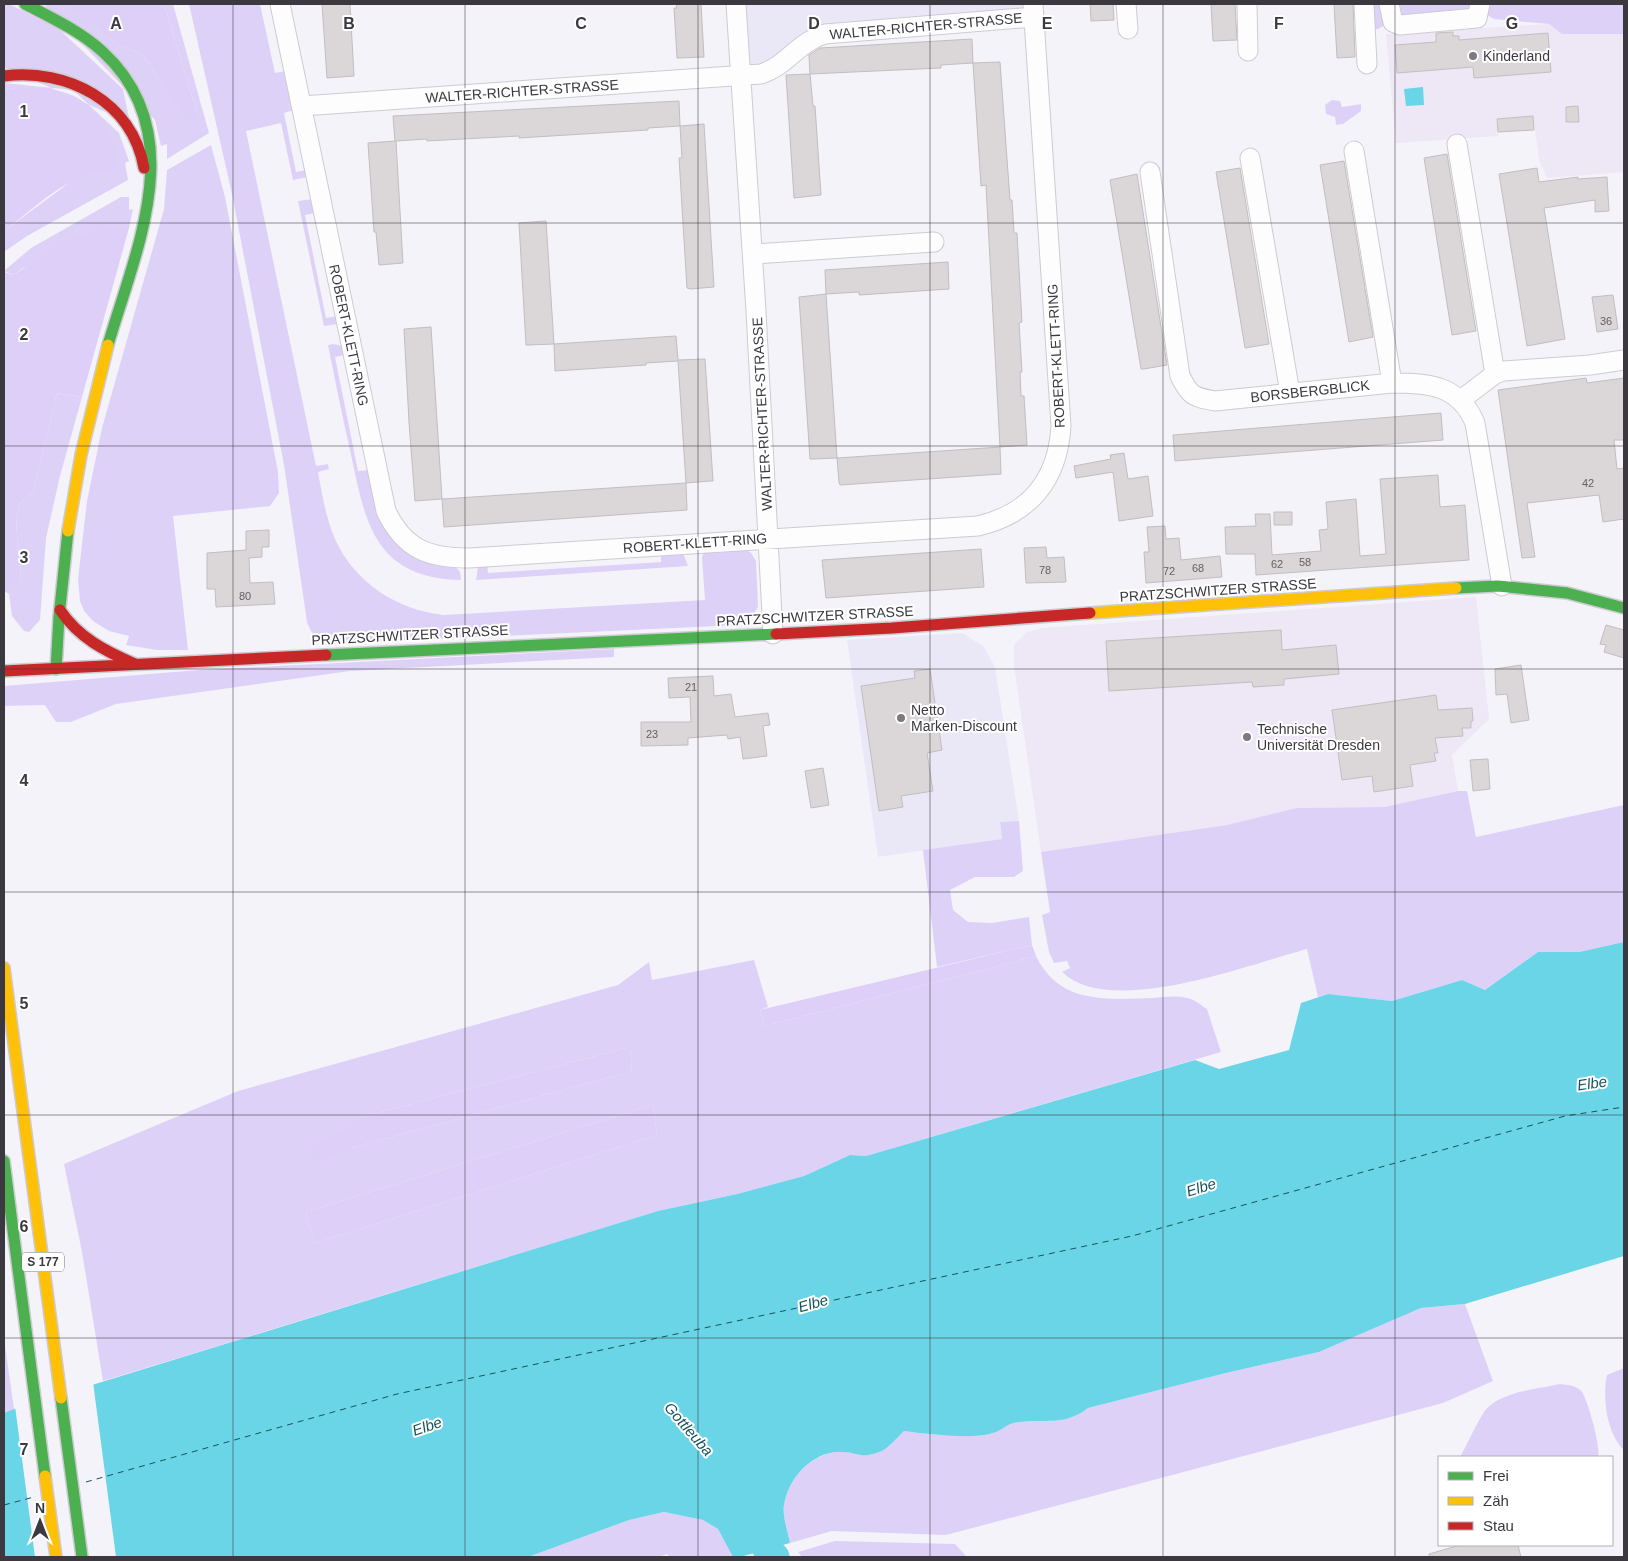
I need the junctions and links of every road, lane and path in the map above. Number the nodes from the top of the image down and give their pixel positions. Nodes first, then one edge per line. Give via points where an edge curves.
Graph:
1 (25, 4) edge
2 (280, 4) edge
3 (736, 4) edge
4 (1126, 4) edge
5 (1246, 4) edge
6 (1364, 4) edge
7 (1389, 4) edge
8 (1480, 4) edge
9 (1034, 10) edge
10 (1128, 29) dead end
11 (1248, 51) dead end
12 (1367, 64) dead end
13 (4, 76) edge
14 (741, 76) junction
15 (302, 106) junction
16 (1456, 144) dead end
17 (1354, 151) dead end
18 (1250, 158) dead end
19 (1150, 172) dead end
20 (145, 204) junction
21 (934, 242) dead end
22 (753, 254) junction
23 (1624, 360) edge
24 (1494, 374) junction
25 (1392, 383) junction
26 (1290, 393) junction
27 (1462, 399) junction
28 (770, 538) junction
29 (1502, 586) junction
30 (1624, 608) edge
31 (60, 610) junction
32 (773, 634) junction
33 (135, 664) junction
34 (56, 668) junction
35 (4, 671) edge
36 (4, 968) edge
37 (4, 1161) edge
38 (56, 1557) edge
39 (82, 1557) edge

1 - 20 main road via 80,32 109,56 129,84 149,128 153,150
2 - 15 street, ROBERT-KLETT-RING
3 - 14 street, WALTER-RICHTER-STRASSE
4 - 10 street
5 - 11 street
6 - 12 street
7 - 8 street via 1393,22 1400,26 1477,18
9 - 14 street, WALTER-RICHTER-STRASSE via 825,34 804,43 770,72
9 - 28 street, ROBERT-KLETT-RING via 1061,426 1060,446 1050,476 1037,494 994,523
13 - 20 main road via 25,73 56,76 88,89 114,111 141,155
14 - 15 street, WALTER-RICHTER-STRASSE
14 - 22 street, WALTER-RICHTER-STRASSE
15 - 28 street, ROBERT-KLETT-RING via 382,493 393,526 404,538 441,558
16 - 24 street
17 - 25 street
18 - 26 street
19 - 26 street, BORSBERGBLICK via 1180,376 1187,391 1196,398 1215,401
20 - 31 main road via 138,242 84,436 67,533
21 - 22 street
22 - 28 street, WALTER-RICHTER-STRASSE
23 - 24 street
24 - 27 street
25 - 26 street, BORSBERGBLICK
25 - 27 street, BORSBERGBLICK via 1419,383
27 - 29 street via 1475,423
28 - 32 street, WALTER-RICHTER-STRASSE
29 - 30 main road, PRATZSCHWITZER STRASSE via 1567,593
29 - 32 main road, PRATZSCHWITZER STRASSE via 996,622
31 - 33 main road via 79,634 96,646
31 - 34 main road
32 - 33 main road, PRATZSCHWITZER STRASSE
33 - 34 main road, PRATZSCHWITZER STRASSE
34 - 35 main road, PRATZSCHWITZER STRASSE
36 - 39 main road, S 177
37 - 38 main road, S 177

